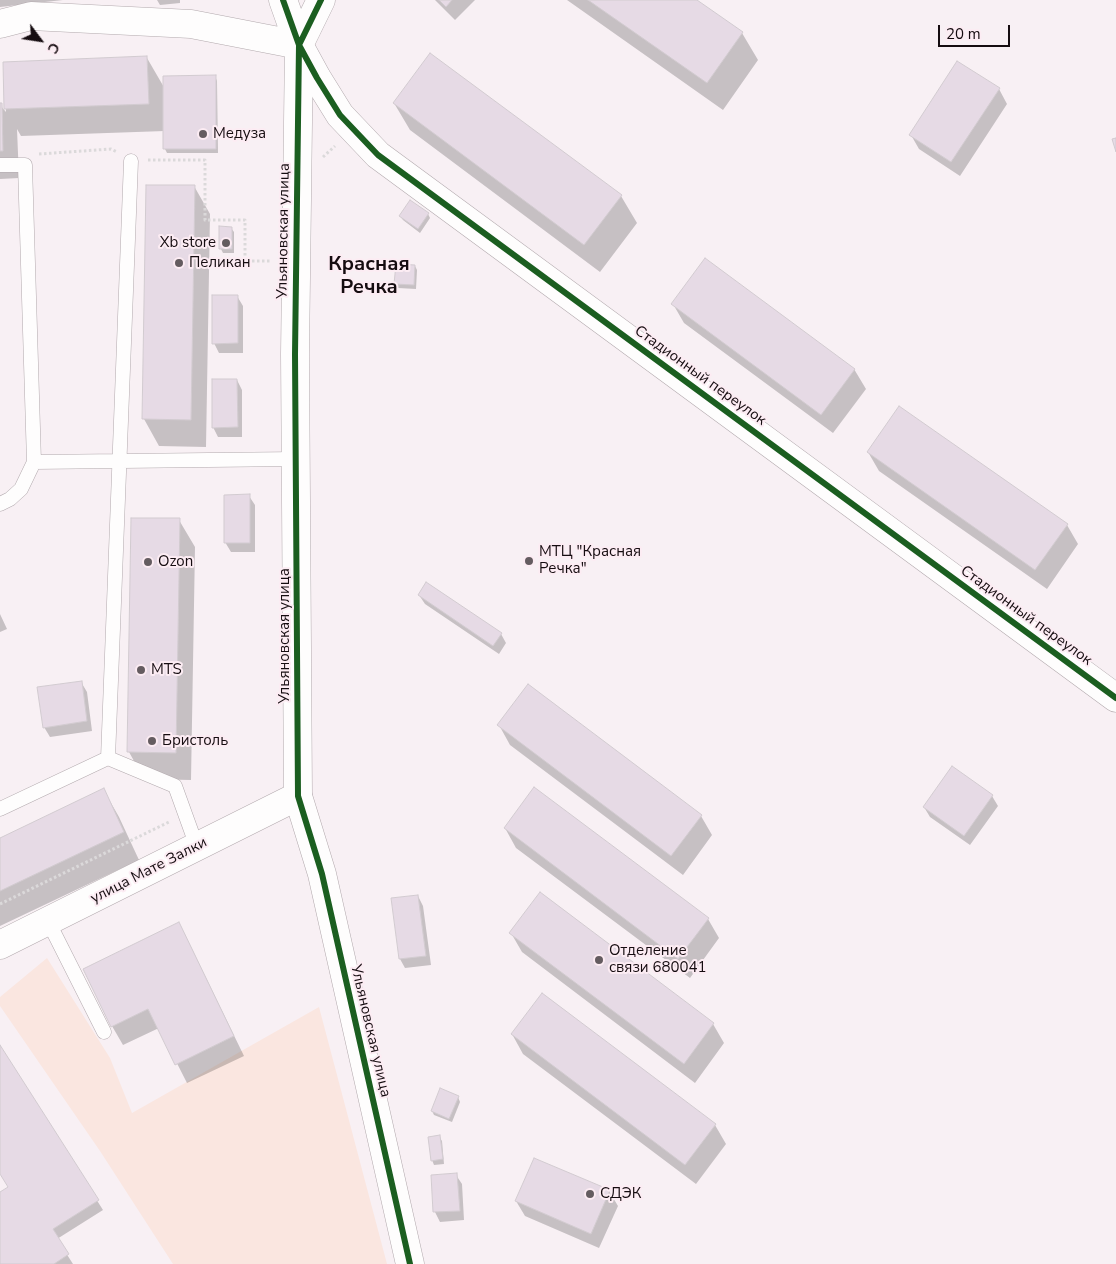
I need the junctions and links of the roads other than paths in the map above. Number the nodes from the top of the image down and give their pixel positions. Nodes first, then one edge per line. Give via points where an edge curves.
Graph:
1 (284, 0) edge
2 (321, 0) edge
3 (0, 24) edge
4 (299, 45) junction
5 (131, 160) road end
6 (0, 165) edge
7 (296, 459) junction
8 (120, 461) junction
9 (34, 462) junction
10 (0, 504) edge
11 (1116, 698) edge
12 (108, 758) junction
13 (298, 796) junction
14 (0, 809) edge
15 (197, 847) junction
16 (48, 922) junction
17 (0, 945) edge
18 (104, 1032) dead end
19 (410, 1264) edge

1 - 4 street
2 - 4 street, Ульяновская улица
3 - 4 street via 31,16 191,24
4 - 7 street, Ульяновская улица
4 - 11 street, Стадионный переулок via 340,115 378,155
5 - 8 lane
6 - 9 lane via 25,165
7 - 8 lane
7 - 13 street, Ульяновская улица
8 - 9 lane
8 - 12 lane
9 - 10 lane via 21,489
12 - 14 lane
12 - 15 lane via 175,786
13 - 15 street, улица Мате Залки
13 - 19 street, Ульяновская улица via 322,874
15 - 16 street, улица Мате Залки
16 - 17 street, улица Мате Залки
16 - 18 lane

